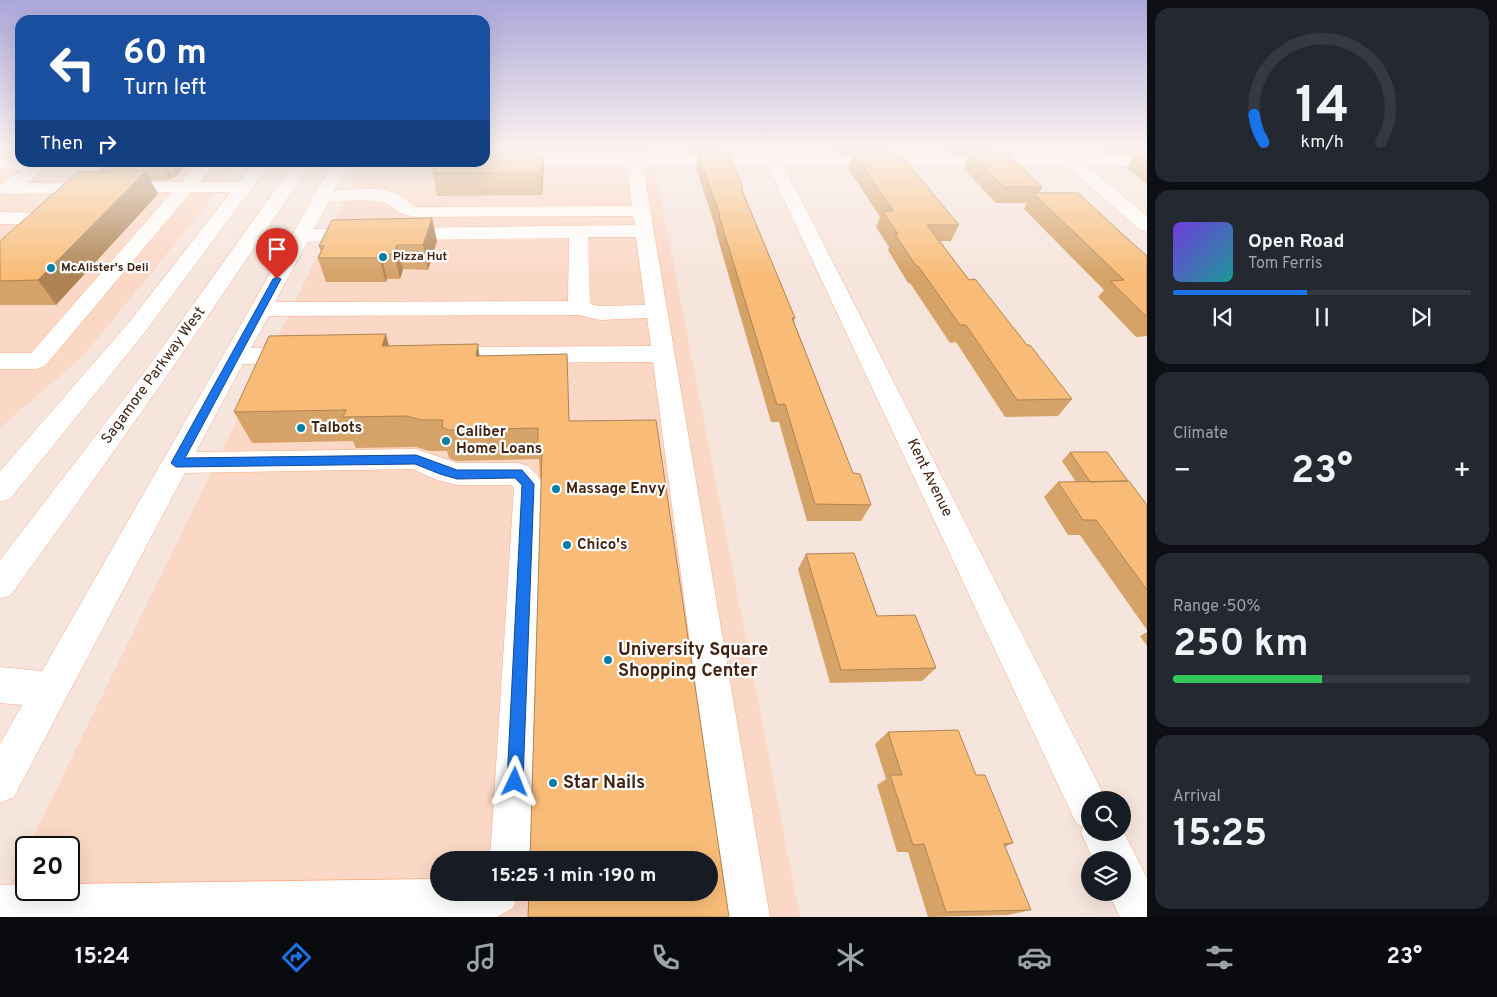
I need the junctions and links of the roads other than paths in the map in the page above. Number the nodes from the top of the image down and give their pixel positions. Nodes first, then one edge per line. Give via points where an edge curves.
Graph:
1 (77, 191) edge
2 (182, 191) edge
3 (241, 191) edge
4 (284, 191) edge
5 (325, 191) edge
6 (639, 191) edge
7 (788, 191) edge
8 (1106, 191) edge
9 (321, 197) junction
10 (642, 212) junction
11 (0, 218) edge
12 (46, 219) junction
13 (1147, 226) edge
14 (578, 232) junction
15 (645, 232) junction
16 (301, 235) junction
17 (27, 237) edge
18 (579, 308) junction
19 (260, 309) junction
20 (657, 311) junction
21 (664, 354) junction
22 (411, 355) edge
23 (235, 356) junction
24 (322, 356) edge
25 (0, 361) edge
26 (176, 463) junction
27 (0, 491) edge
28 (0, 585) edge
29 (0, 685) edge
30 (52, 690) junction
31 (0, 783) edge
32 (1081, 791) edge
33 (511, 851) edge
34 (1131, 894) edge
35 (465, 901) edge
36 (0, 907) edge
37 (286, 910) edge
38 (116, 911) edge
39 (748, 917) edge
40 (1143, 917) edge

1 - 12 main road
2 - 25 main road via 37,361
3 - 27 main road via 138,326
4 - 28 main road, Sagamore Parkway West via 171,355
5 - 9 main road
6 - 10 main road
7 - 32 main road, Kent Avenue
8 - 13 main road
9 - 10 main road via 383,196 415,212
9 - 16 main road
10 - 15 main road
11 - 12 main road
12 - 17 main road
14 - 15 main road
14 - 16 main road
14 - 18 main road
15 - 20 main road
16 - 19 main road
18 - 19 main road
18 - 20 main road via 600,313
19 - 23 main road
20 - 21 main road
21 - 22 main road
21 - 39 main road
23 - 24 main road
23 - 26 main road
26 - 30 main road
26 - 33 main road via 416,459 457,474 518,474 528,484
29 - 30 main road
30 - 31 main road
34 - 40 main road
35 - 37 main road
36 - 38 main road
37 - 38 main road

